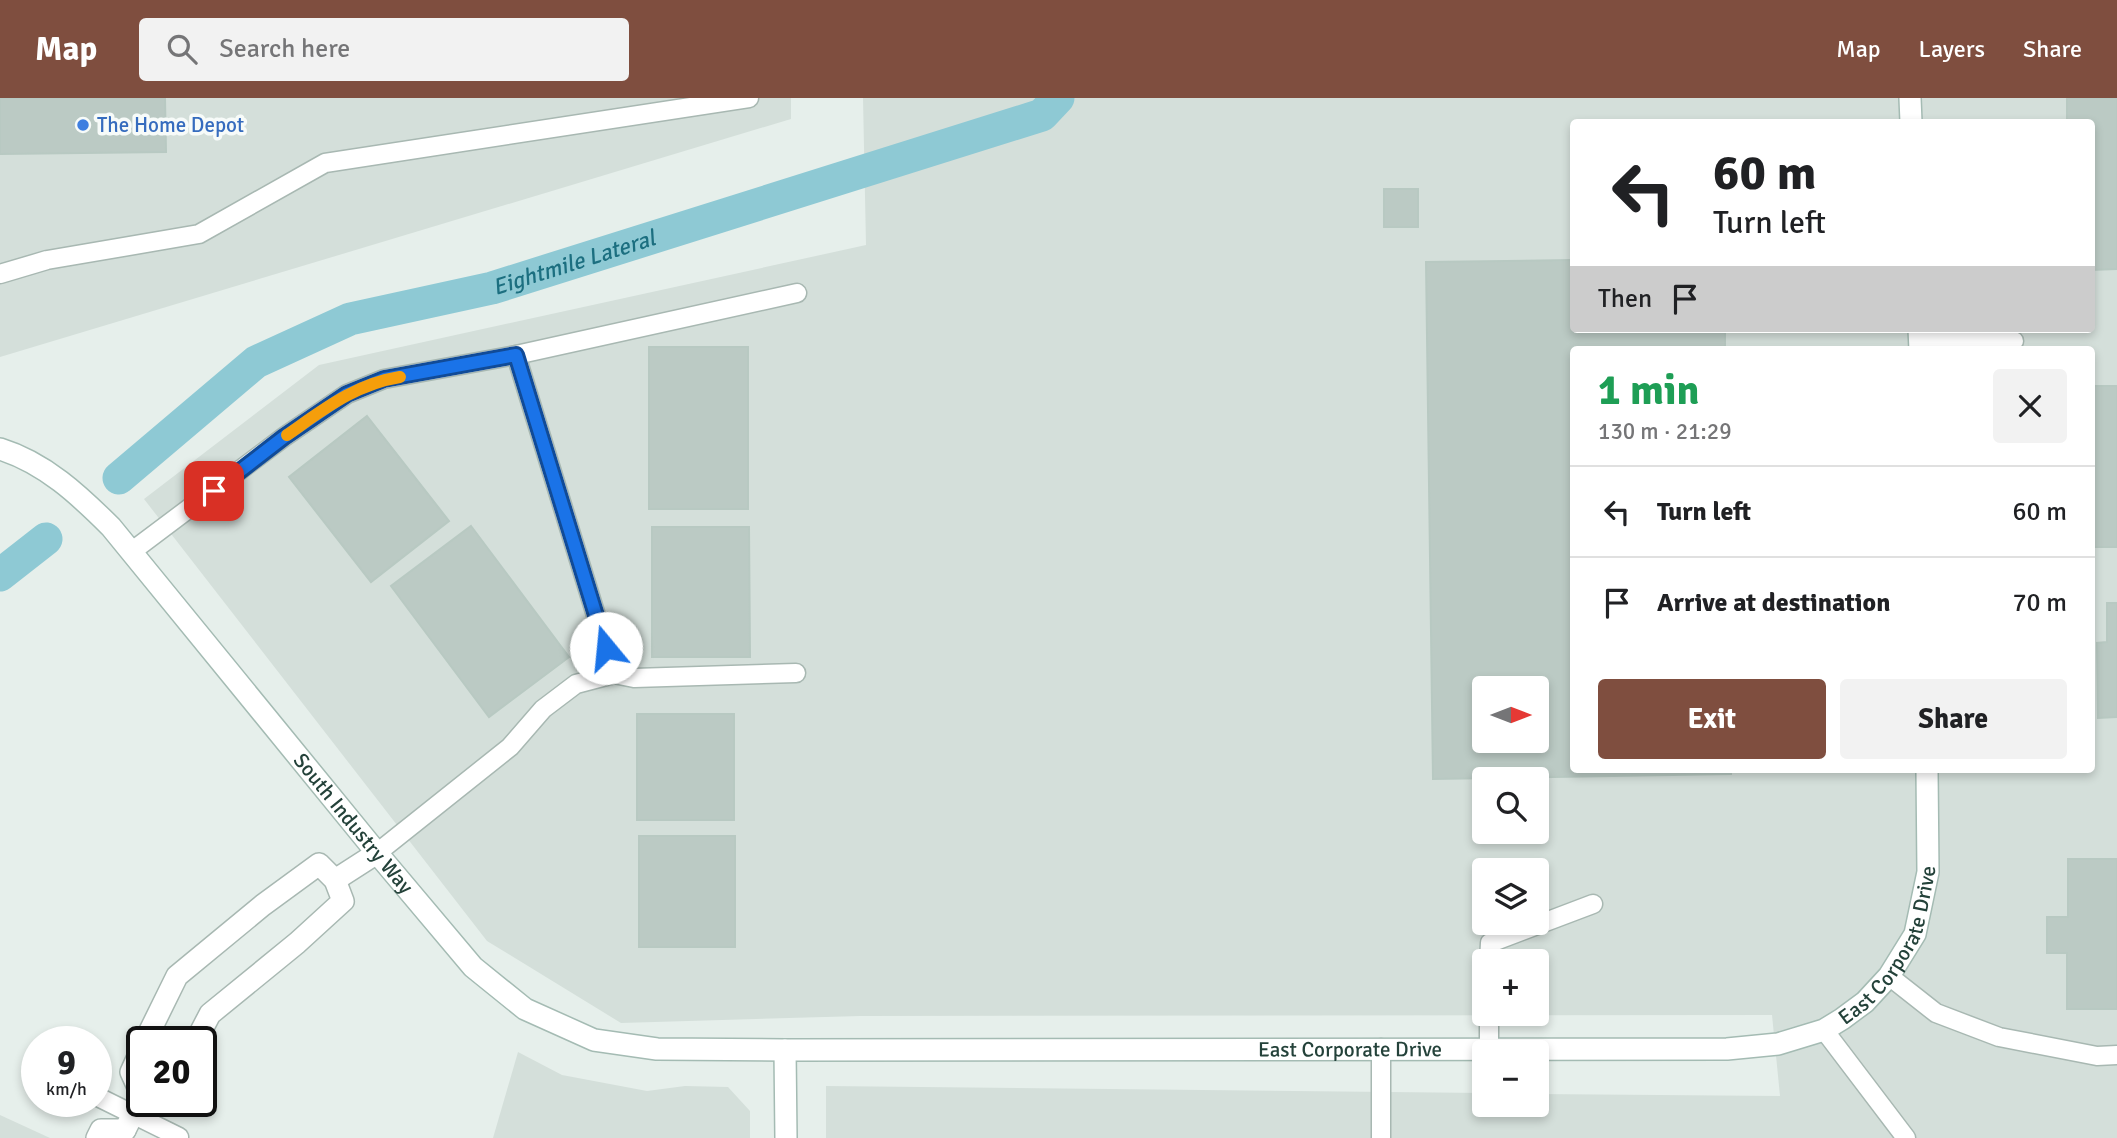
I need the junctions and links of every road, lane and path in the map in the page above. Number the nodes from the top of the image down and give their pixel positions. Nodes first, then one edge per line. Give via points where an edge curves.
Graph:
1 (749, 98) edge
2 (1910, 98) edge
3 (1911, 119) edge
4 (0, 274) edge
5 (797, 293) dead end
6 (1919, 340) edge
7 (2014, 341) dead end
8 (516, 355) junction
9 (0, 449) edge
10 (131, 552) junction
11 (796, 673) dead end
12 (614, 674) junction
13 (1927, 773) edge
14 (377, 853) junction
15 (335, 880) junction
16 (1593, 904) dead end
17 (1489, 949) edge
18 (1889, 976) junction
19 (152, 1026) edge
20 (204, 1026) edge
21 (1824, 1030) junction
22 (1381, 1048) junction
23 (1472, 1048) edge
24 (1549, 1048) edge
25 (785, 1050) junction
26 (2117, 1055) edge
27 (130, 1117) edge
28 (139, 1117) edge
29 (179, 1137) edge
30 (97, 1138) edge
31 (786, 1138) edge
32 (1381, 1138) edge
33 (1906, 1138) edge

1 - 4 lane via 325,163 199,234 47,260
2 - 3 street
5 - 8 lane
6 - 7 lane
8 - 10 lane via 384,379 347,394
8 - 12 lane
9 - 10 street, South Industry Way via 55,476 92,507
10 - 14 street, South Industry Way
11 - 12 lane via 634,678
12 - 14 lane via 576,684 543,709 510,747
13 - 18 street, East Corporate Drive via 1928,872 1915,934
14 - 15 street
14 - 25 street, South Industry Way via 473,967 525,1009 594,1040 657,1049
15 - 19 street via 319,864 263,905 177,976
15 - 20 street via 343,901 210,1014
16 - 17 lane via 1489,943
18 - 21 street, East Corporate Drive via 1865,1002
18 - 26 lane via 1936,1013 1999,1037 2097,1056
21 - 24 street, East Corporate Drive via 1778,1044 1727,1049
21 - 33 lane
22 - 23 street, East Corporate Drive
22 - 25 street, East Corporate Drive
22 - 32 lane
25 - 31 street
27 - 30 street via 101,1130
28 - 29 lane

